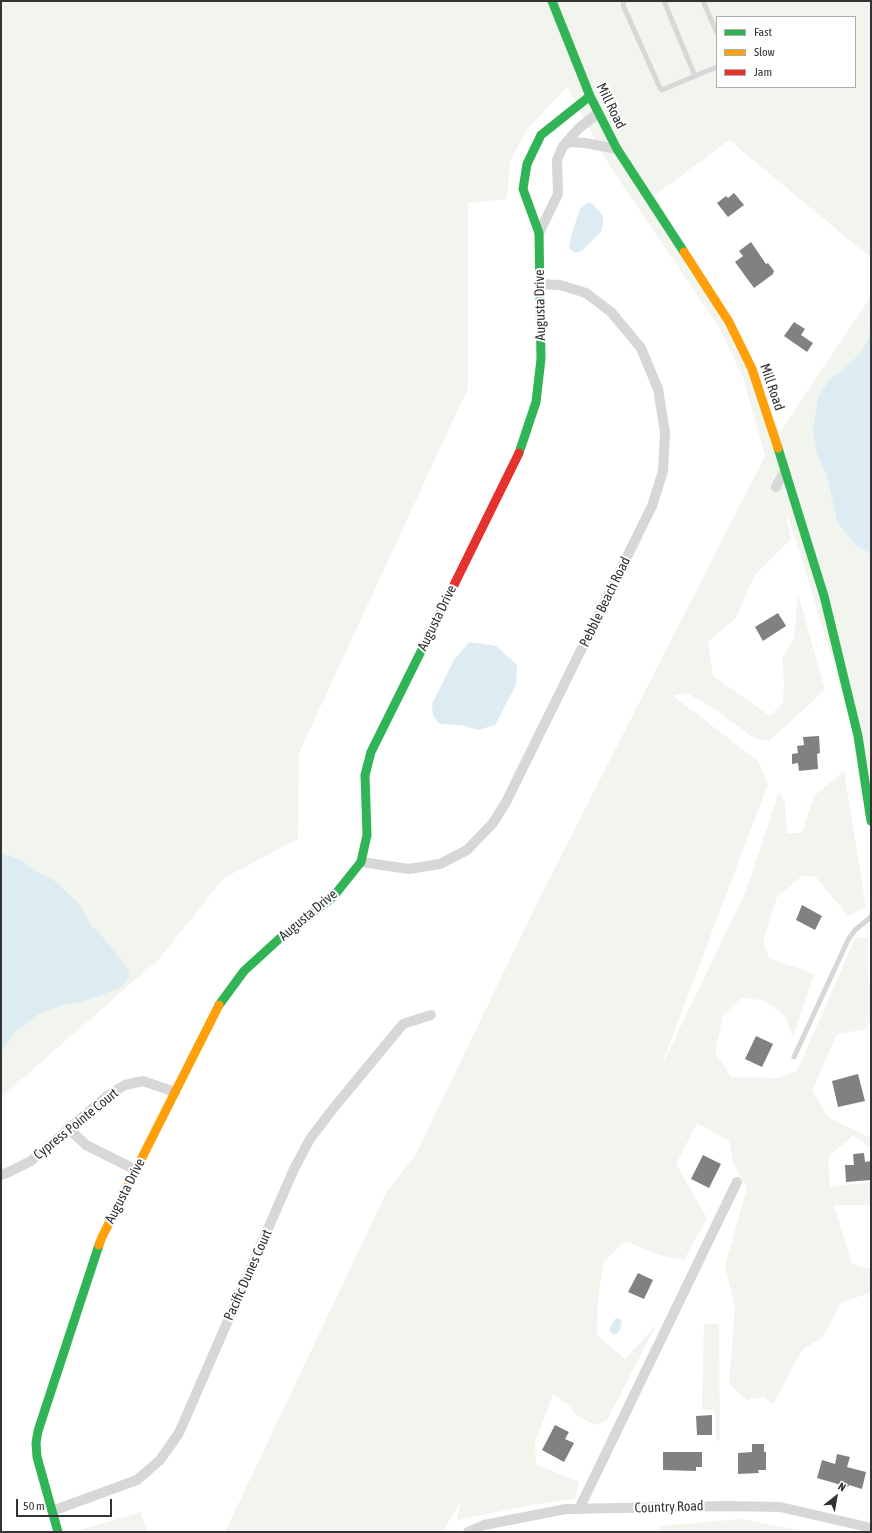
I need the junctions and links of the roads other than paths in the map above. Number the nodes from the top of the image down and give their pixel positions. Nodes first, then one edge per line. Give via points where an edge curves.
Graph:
1 (552, 1) edge
2 (624, 1) edge
3 (664, 1) edge
4 (703, 1) edge
5 (716, 31) edge
6 (716, 67) edge
7 (695, 76) junction
8 (590, 96) junction
9 (598, 113) junction
10 (563, 146) junction
11 (617, 149) junction
12 (539, 233) junction
13 (540, 284) junction
14 (785, 470) junction
15 (776, 488) dead end
16 (871, 821) edge
17 (361, 862) junction
18 (871, 917) edge
19 (431, 1015) dead end
20 (794, 1057) dead end
21 (175, 1092) junction
22 (68, 1128) junction
23 (136, 1170) junction
24 (1, 1175) edge
25 (737, 1182) dead end
26 (579, 1509) junction
27 (52, 1511) junction
28 (871, 1529) edge
29 (471, 1531) edge
30 (58, 1532) edge

1 - 8 street, Mill Road
2 - 7 lane via 623,4 660,88 662,90
3 - 7 lane
4 - 5 lane
6 - 7 lane
8 - 9 street, Mill Road
8 - 12 street, Augusta Drive via 541,135 527,164 523,189
9 - 10 street, Augusta Drive via 578,129
9 - 11 street, Mill Road
10 - 11 street via 569,142
10 - 12 street, Augusta Drive via 557,160 558,194
11 - 14 street, Mill Road via 729,322 752,369
12 - 13 street, Augusta Drive
13 - 17 street, Augusta Drive via 541,359 536,402 519,453 371,752 365,775 367,835
13 - 17 street, Pebble Beach Road via 560,285 586,293 611,312 641,348 658,389 665,432 663,471 652,506 493,823 468,850 440,864 409,869
14 - 15 street
14 - 16 street, Mill Road via 826,603 858,736
17 - 21 street, Augusta Drive via 333,898 279,939 244,971 219,1005
18 - 20 lane via 854,930 848,940
19 - 27 street, Pacific Dunes Court via 403,1024 310,1140 294,1169 179,1433 160,1460 137,1480
21 - 22 street, Cypress Pointe Court via 143,1081 125,1085 107,1096
21 - 23 street, Augusta Drive
22 - 23 street via 86,1144
22 - 24 street, Cypress Pointe Court via 30,1161
23 - 27 street, Augusta Drive via 102,1237 38,1431 37,1457
25 - 26 street
26 - 28 street, Country Road via 780,1507
26 - 29 street, Country Road via 566,1509 484,1525
27 - 30 street, Augusta Drive

